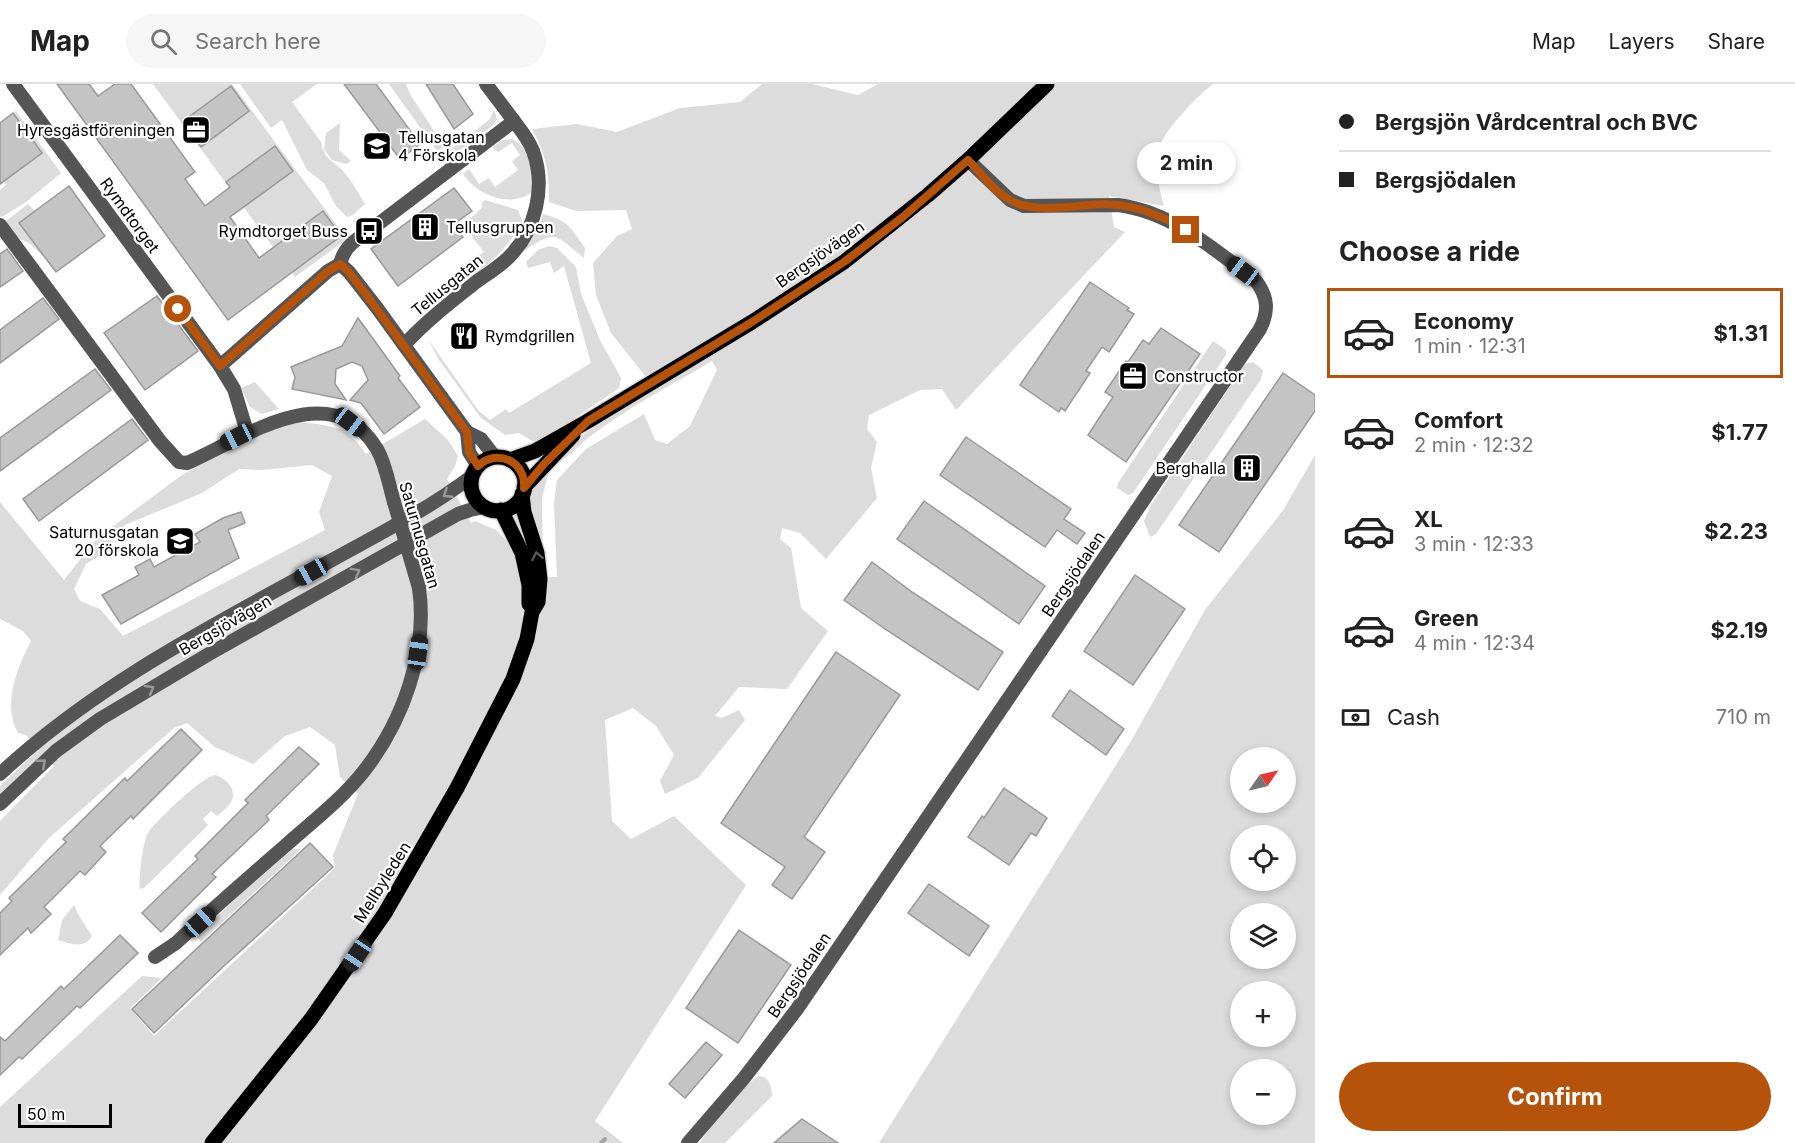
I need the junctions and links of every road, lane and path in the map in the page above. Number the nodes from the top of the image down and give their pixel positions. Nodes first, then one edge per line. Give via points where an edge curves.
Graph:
1 (13, 84) edge
2 (486, 84) edge
3 (1047, 84) edge
4 (514, 121) junction
5 (968, 160) junction
6 (0, 225) edge
7 (340, 264) junction
8 (404, 345) junction
9 (220, 366) junction
10 (588, 421) junction
11 (247, 432) junction
12 (467, 432) junction
13 (495, 457) junction
14 (510, 460) junction
15 (475, 471) junction
16 (523, 491) junction
17 (485, 507) junction
18 (501, 510) junction
19 (532, 612) junction
20 (0, 774) edge
21 (0, 804) edge
22 (155, 957) dead end
23 (212, 1143) edge
24 (688, 1143) edge

1 - 9 street, Rymdtorget
2 - 4 street, Tellusgatan
3 - 5 main road, Bergsjövägen
4 - 7 street via 352,242
4 - 8 street, Tellusgatan via 533,152 540,185 529,226 509,257 433,316
5 - 10 main road, Bergsjövägen via 844,262
5 - 24 street, Bergsjödalen via 1010,200 1024,206 1118,205 1173,222 1256,281 1266,300 1265,319 797,1009
6 - 11 street, Saturnusgatan via 173,457 187,462
7 - 8 street
7 - 9 street
8 - 12 street
9 - 11 street, Rymdtorget via 234,388
10 - 14 main road, Bergsjövägen via 535,451
10 - 16 main road, Bergsjövägen
11 - 22 street, Saturnusgatan, bridge via 287,418 324,413 339,417 362,432 377,450 419,588 422,623 418,652 408,690 382,746 363,773 176,943
12 - 13 street via 481,439
12 - 15 street
13 - 14 main road
13 - 15 main road, Bergsjövägen
14 - 16 main road via 521,472
15 - 17 main road via 472,492
15 -> 20 street, Bergsjövägen via 422,510 123,680
16 - 18 main road, Bergsjövägen via 513,505
19 -> 16 main road, Mellbyleden via 538,602 539,572 524,512
17 - 18 main road, Bergsjövägen
21 -> 17 street, Bergsjövägen via 56,751 125,704 458,514
18 - 19 main road, Mellbyleden via 522,553
19 - 23 main road, Mellbyleden via 513,679 400,889 311,1018

